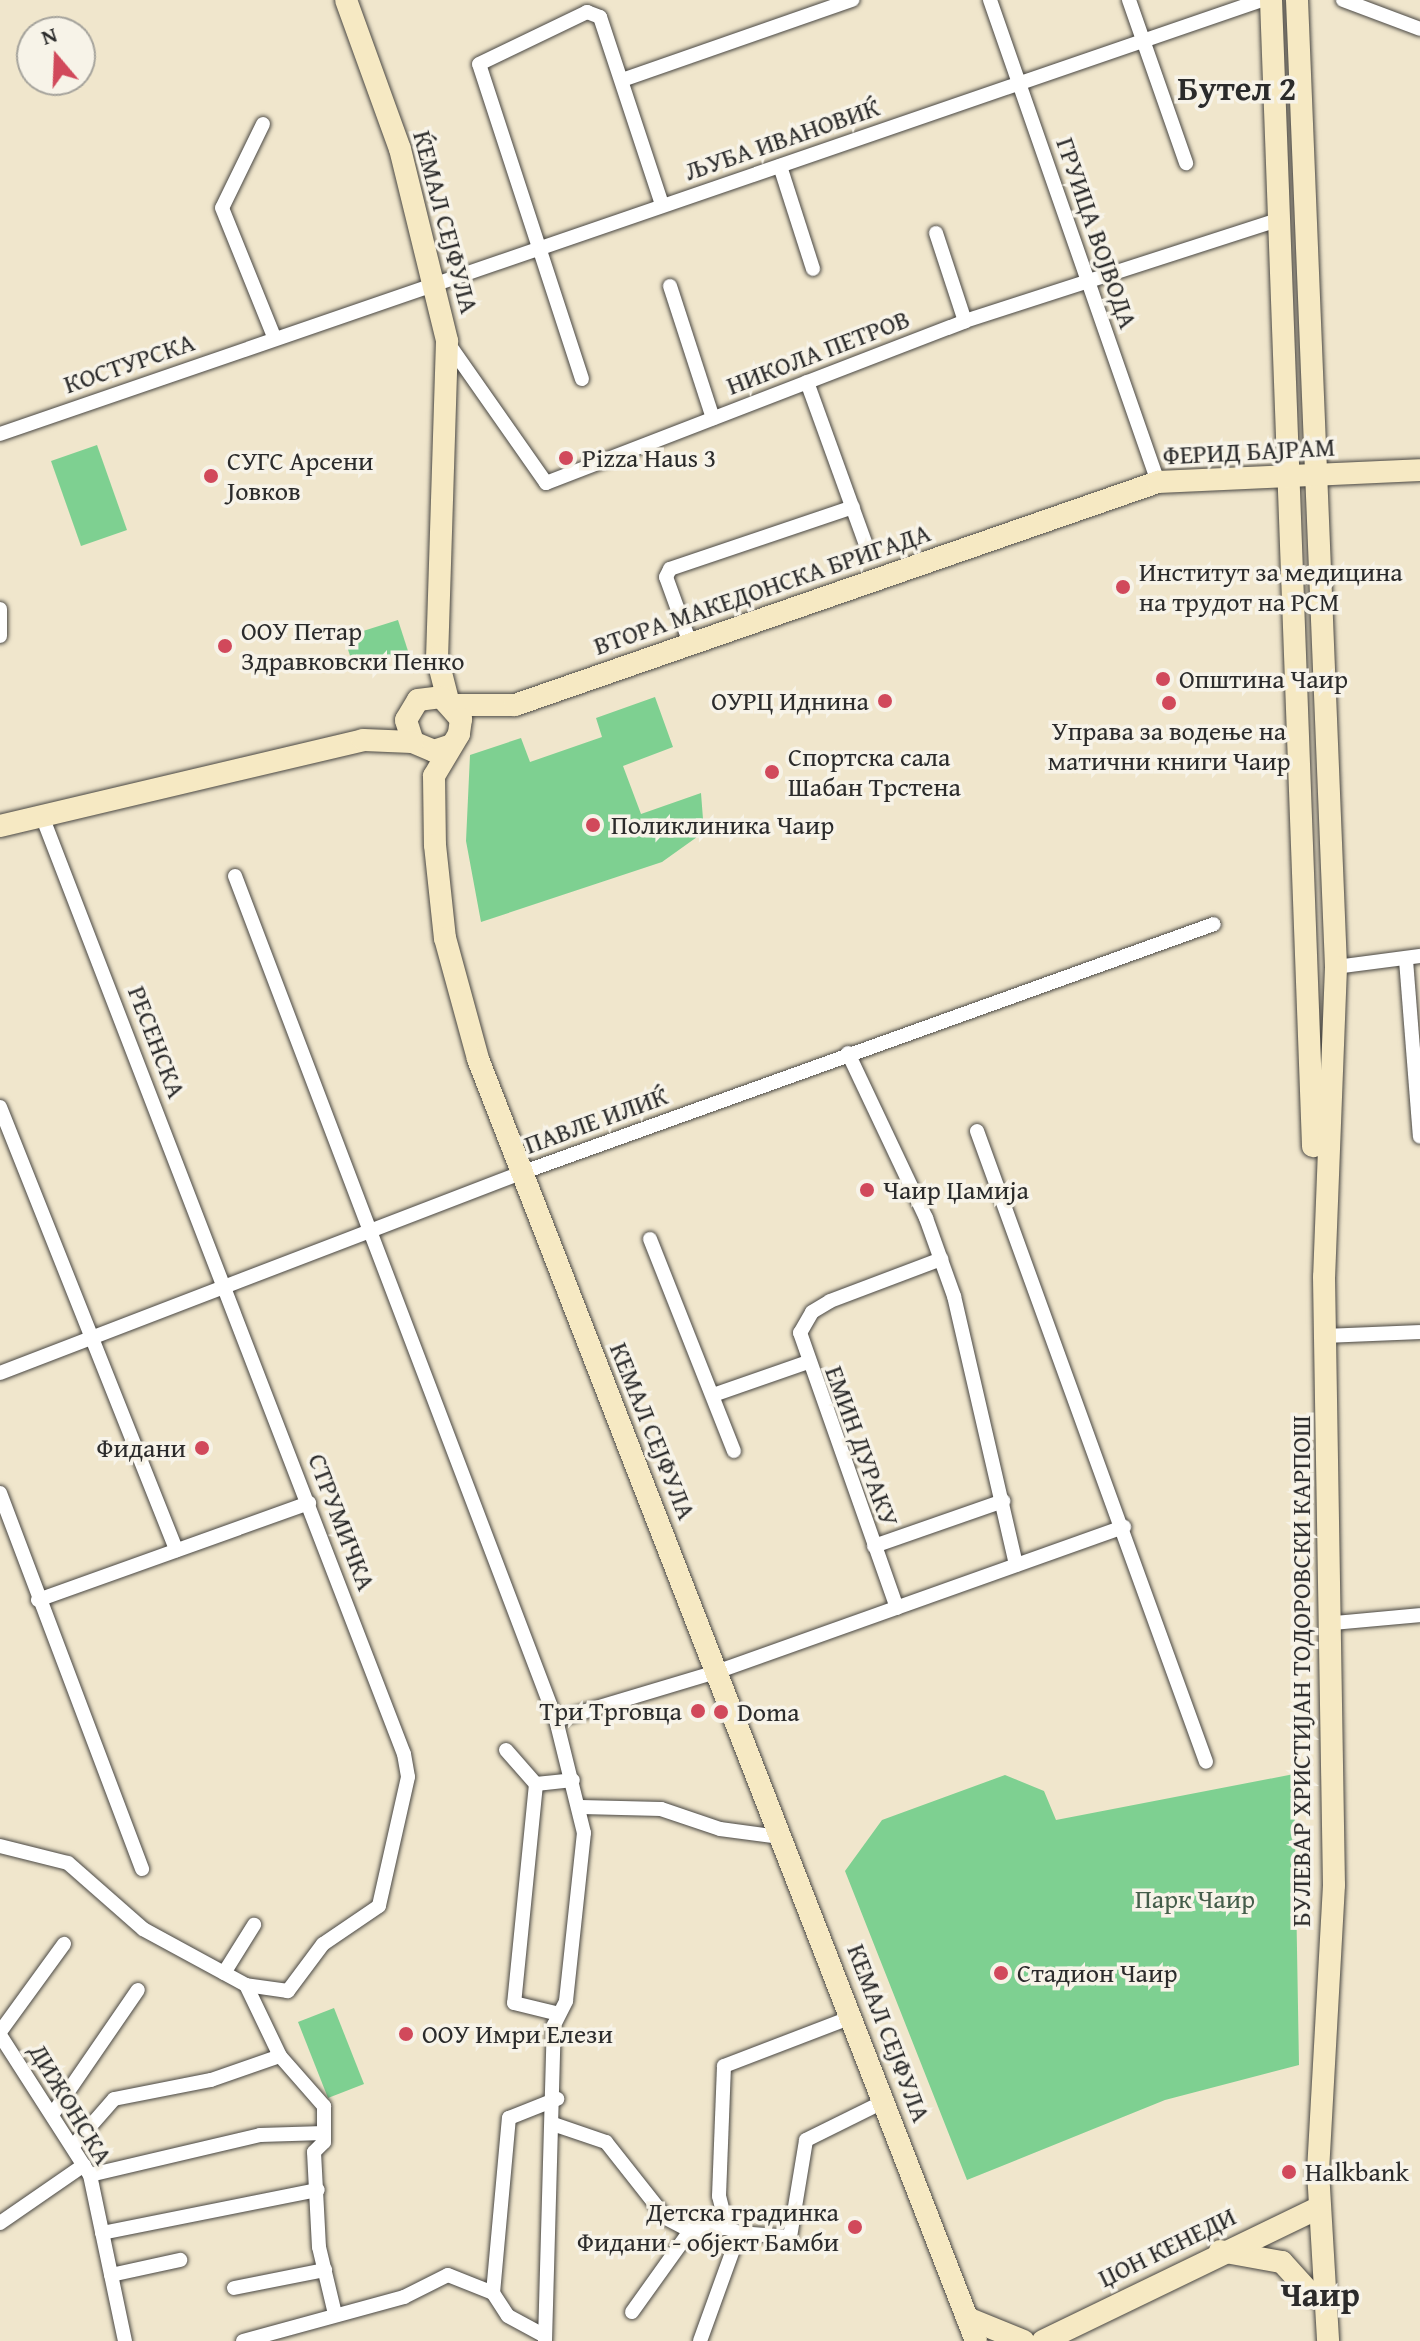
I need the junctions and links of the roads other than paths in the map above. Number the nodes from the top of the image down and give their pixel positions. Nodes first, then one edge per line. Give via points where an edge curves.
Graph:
1 (346, 0) edge
2 (852, 0) edge
3 (990, 0) edge
4 (1129, 0) edge
5 (1262, 0) edge
6 (1271, 0) edge
7 (1297, 0) edge
8 (1343, 0) edge
9 (1420, 29) edge
10 (1144, 41) junction
11 (622, 80) junction
12 (1020, 82) junction
13 (263, 124) dead end
14 (1186, 163) dead end
15 (780, 166) junction
16 (662, 205) junction
17 (1275, 221) junction
18 (936, 233) dead end
19 (540, 248) junction
20 (813, 269) dead end
21 (1087, 278) junction
22 (437, 283) junction
23 (670, 286) dead end
24 (965, 321) junction
25 (274, 337) junction
26 (447, 341) junction
27 (582, 379) dead end
28 (807, 382) junction
29 (713, 418) junction
30 (0, 434) edge
31 (1420, 470) edge
32 (1318, 475) junction
33 (1287, 476) junction
34 (1158, 482) junction
35 (853, 507) junction
36 (1039, 520) joint
37 (865, 542) dead end
38 (0, 609) edge
39 (0, 636) edge
40 (690, 643) junction
41 (437, 657) junction
42 (451, 702) junction
43 (416, 705) junction
44 (503, 708) junction
45 (454, 739) junction
46 (363, 740) junction
47 (416, 744) junction
48 (433, 782) junction
49 (42, 816) junction
50 (0, 826) edge
51 (235, 876) dead end
52 (1214, 924) dead end
53 (1413, 958) edge
54 (1336, 967) junction
55 (848, 1053) junction
56 (0, 1107) edge
57 (977, 1131) dead end
58 (1420, 1136) edge
59 (521, 1173) junction
60 (375, 1230) junction
61 (650, 1239) dead end
62 (941, 1259) junction
63 (1324, 1277) junction
64 (226, 1286) junction
65 (94, 1331) junction
66 (1420, 1332) edge
67 (1325, 1336) junction
68 (805, 1363) junction
69 (0, 1373) edge
70 (713, 1395) junction
71 (734, 1451) dead end
72 (0, 1493) edge
73 (1003, 1501) junction
74 (309, 1503) junction
75 (1124, 1527) junction
76 (6, 1531) edge
77 (874, 1546) junction
78 (176, 1550) junction
79 (1016, 1565) junction
80 (38, 1600) junction
81 (897, 1608) junction
82 (1420, 1615) edge
83 (1334, 1623) junction
84 (719, 1671) junction
85 (556, 1720) junction
86 (506, 1750) dead end
87 (1206, 1762) dead end
88 (573, 1780) junction
89 (536, 1784) junction
90 (581, 1807) junction
91 (780, 1837) junction
92 (0, 1846) edge
93 (142, 1869) dead end
94 (254, 1925) dead end
95 (64, 1944) dead end
96 (224, 1973) junction
97 (246, 1985) junction
98 (138, 1990) dead end
99 (559, 2014) junction
100 (854, 2016) junction
101 (0, 2034) edge
102 (280, 2056) junction
103 (557, 2099) junction
104 (887, 2100) junction
105 (54, 2112) junction
106 (556, 2125) junction
107 (324, 2133) junction
108 (73, 2146) junction
109 (87, 2170) junction
110 (318, 2190) junction
111 (1318, 2208) junction
112 (0, 2223) edge
113 (733, 2230) junction
114 (690, 2231) junction
115 (102, 2233) junction
116 (1219, 2251) junction
117 (180, 2260) dead end
118 (325, 2270) junction
119 (111, 2275) junction
120 (234, 2288) dead end
121 (493, 2293) junction
122 (1312, 2295) junction
123 (334, 2310) junction
124 (632, 2312) dead end
125 (967, 2318) junction
126 (545, 2339) edge
127 (125, 2341) edge
128 (243, 2341) edge
129 (700, 2341) edge
130 (958, 2341) edge
131 (976, 2341) edge
132 (1024, 2341) edge
133 (1043, 2341) edge
134 (1314, 2341) edge
135 (1328, 2341) edge
136 (1335, 2341) edge

1 - 22 street, ЌЕМАЛ СЕЈФУЛА via 400,149
2 - 11 street
3 - 12 street, ГРУИЦА ВОЈВОДА
4 - 10 street
5 - 10 street, ЉУБА ИВАНОВИЌ
6 - 17 street, БУЛЕВАР ХРИСТИЈАН ТОДОРОВСКИ КАРПОШ
7 - 32 street, БУЛЕВАР ХРИСТИЈАН ТОДОРОВСКИ КАРПОШ
8 - 9 street
10 - 12 street, ЉУБА ИВАНОВИЌ
10 - 14 street
11 - 16 street
11 - 19 street via 606,25 587,12 479,64
12 - 15 street, ЉУБА ИВАНОВИЌ
12 - 21 street, ГРУИЦА ВОЈВОДА
13 - 25 street via 222,208
15 - 16 street, ЉУБА ИВАНОВИЌ
15 - 20 street
16 - 19 street, ЉУБА ИВАНОВИЌ
17 - 21 street, НИКОЛА ПЕТРОВ
17 - 33 street, БУЛЕВАР ХРИСТИЈАН ТОДОРОВСКИ КАРПОШ
18 - 24 street
19 - 22 street, ЉУБА ИВАНОВИЌ
19 - 27 street
21 - 24 street, НИКОЛА ПЕТРОВ
21 - 34 street, ГРУИЦА ВОЈВОДА
22 - 25 street, КОСТУРСКА
22 - 26 street, ЌЕМАЛ СЕЈФУЛА
23 - 29 street
24 - 28 street, НИКОЛА ПЕТРОВ
25 - 30 street, КОСТУРСКА
26 - 29 street, НИКОЛА ПЕТРОВ via 546,483
26 - 41 street, ЌЕМАЛ СЕЈФУЛА
28 - 29 street, НИКОЛА ПЕТРОВ
28 - 35 street
31 - 32 street, ФЕРИД БАЈРАМ
32 - 33 street, ФЕРИД БАЈРАМ
32 - 54 street, БУЛЕВАР ХРИСТИЈАН ТОДОРОВСКИ КАРПОШ
33 - 34 street, ФЕРИД БАЈРАМ
33 - 63 street, БУЛЕВАР ХРИСТИЈАН ТОДОРОВСКИ КАРПОШ via 1315,1229
34 - 36 street, ФЕРИД БАЈРАМ
35 - 37 street
35 - 40 street via 670,569 666,577
36 - 40 street, ВТОРА МАКЕДОНСКА БРИГАДА
38 - 39 street
40 - 44 street, ВТОРА МАКЕДОНСКА БРИГАДА
41 - 42 street, ЌЕМАЛ СЕЈФУЛА
41 - 43 street, ЌЕМАЛ СЕЈФУЛА
42 - 43 street, ВТОРА МАКЕДОНСКА БРИГАДА
42 - 44 street, ВТОРА МАКЕДОНСКА БРИГАДА
42 - 45 street, ЌЕМАЛ СЕЈФУЛА
43 - 46 street
43 - 47 street
44 - 45 street, ВТОРА МАКЕДОНСКА БРИГАДА
45 - 47 street
45 - 48 street
46 - 47 street
46 - 49 street
47 - 48 street
48 - 59 street via 445,938 478,1059
49 - 50 street
49 - 64 street, РЕСЕНСКА
51 - 60 street
52 - 55 street, ПАВЛЕ ИЛИЌ
53 - 54 street
53 - 58 street
54 - 63 street, БУЛЕВАР ХРИСТИЈАН ТОДОРОВСКИ КАРПОШ
55 - 59 street, ПАВЛЕ ИЛИЌ
55 - 62 street
56 - 65 street
57 - 75 street
59 - 60 street, ПАВЛЕ ИЛИЌ
59 - 84 street, КЕМАЛ СЕЈФУЛА
60 - 64 street, ПАВЛЕ ИЛИЌ
60 - 85 street
61 - 70 street
62 - 68 street, ЕМИН ДУРАКУ via 812,1312 800,1333
62 - 73 street
63 - 67 street, БУЛЕВАР ХРИСТИЈАН ТОДОРОВСКИ КАРПОШ
64 - 65 street, ПАВЛЕ ИЛИЌ
64 - 74 street, СТРУМИЧКА
65 - 69 street, ПАВЛЕ ИЛИЌ
65 - 78 street
66 - 67 street
67 - 83 street, БУЛЕВАР ХРИСТИЈАН ТОДОРОВСКИ КАРПОШ
68 - 70 street, ЕМИН ДУРАКУ
68 - 77 street, ЕМИН ДУРАКУ
70 - 71 street
72 - 76 street
73 - 77 street, ЕМИН ДУРАКУ
73 - 79 street
74 - 78 street
74 - 97 street, СТРУМИЧКА via 408,1777 379,1906 323,1944 288,1991
75 - 79 street
75 - 87 street
76 - 80 street
77 - 81 street, ЕМИН ДУРАКУ
78 - 80 street
79 - 81 street
80 - 93 street
81 - 84 street
82 - 83 street
83 - 111 street, БУЛЕВАР ХРИСТИЈАН ТОДОРОВСКИ КАРПОШ via 1334,1885
84 - 85 street
84 - 91 street, КЕМАЛ СЕЈФУЛА
85 - 88 street
86 - 89 street
88 - 89 street
88 - 90 street
89 - 99 street via 514,2003
90 - 91 street via 661,1809 720,1829
90 - 99 street via 581,1863
91 - 100 street, КЕМАЛ СЕЈФУЛА
92 - 96 street via 68,1863 143,1929
94 - 96 street
95 - 101 street
96 - 97 street
97 - 102 street
98 - 105 street
99 - 103 street
100 - 104 street, КЕМАЛ СЕЈФУЛА
100 - 113 street via 724,2066 718,2138
101 - 105 street, ДИЖОНСКА
102 - 107 street via 324,2106
102 - 108 street via 211,2080 114,2099
103 - 106 street
103 - 121 street via 509,2118
104 - 113 street via 806,2140 797,2162 790,2237
104 - 125 street, КЕМАЛ СЕЈФУЛА
105 - 108 street, ДИЖОНСКА
106 - 114 street via 597,2134 638,2176 666,2218
106 - 126 street
107 - 109 street via 260,2135
107 - 110 street via 314,2152
108 - 109 street, ДИЖОНСКА
109 - 112 street
109 - 115 street, ДИЖОНСКА
110 - 115 street
110 - 118 street
111 - 116 street, ЏОН КЕНЕДИ
111 - 122 street
111 - 135 street
113 - 114 street
113 - 129 street
114 - 124 street
115 - 119 street, ДИЖОНСКА
116 - 122 street via 1282,2262
116 - 133 street, ЏОН КЕНЕДИ
117 - 119 street
118 - 120 street
118 - 123 street
119 - 127 street, ДИЖОНСКА
121 - 123 street via 448,2275 363,2309
121 - 126 street via 508,2316
122 - 134 street
123 - 128 street
125 - 130 street
125 - 131 street, КЕМАЛ СЕЈФУЛА
125 - 132 street
135 - 136 street

